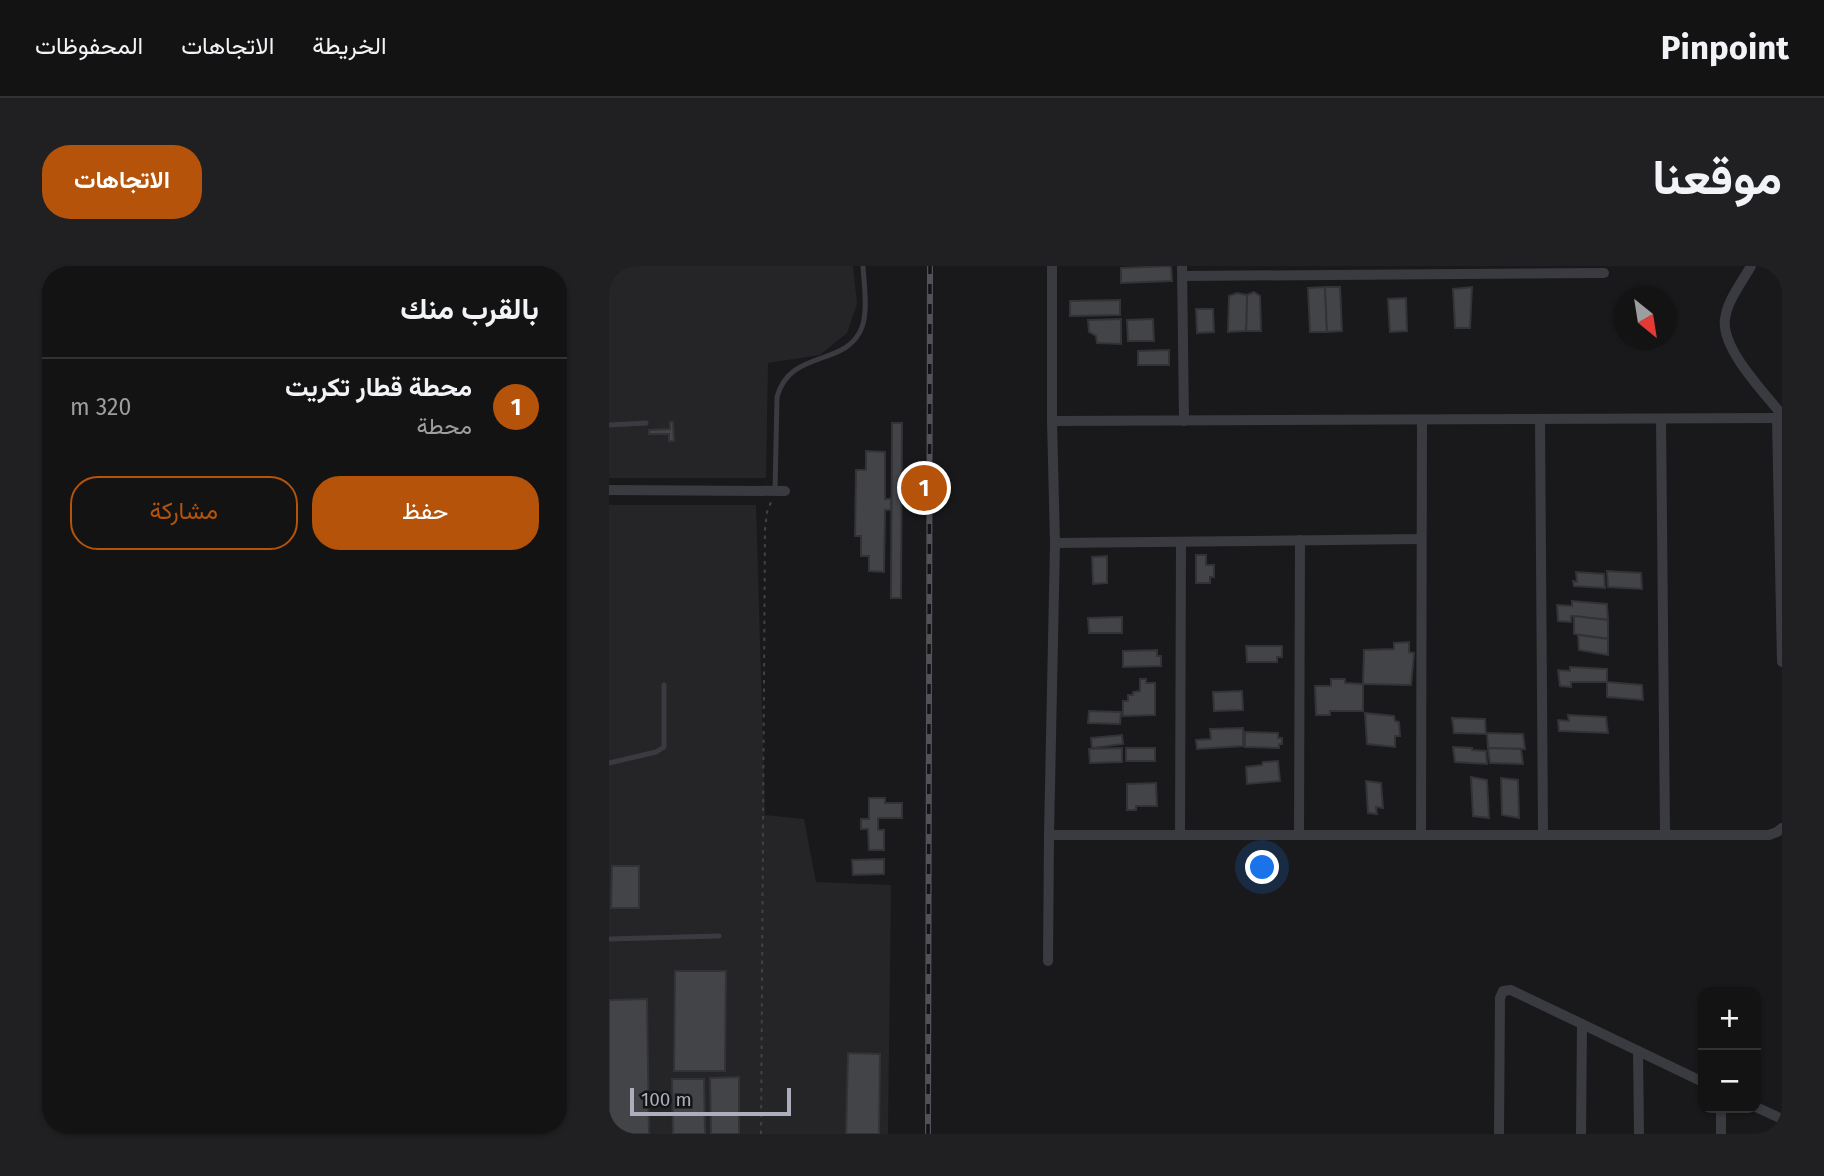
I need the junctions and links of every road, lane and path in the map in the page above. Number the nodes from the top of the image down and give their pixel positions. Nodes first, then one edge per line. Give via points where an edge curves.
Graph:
1 (863, 266) edge
2 (1052, 266) edge
3 (1751, 266) edge
4 (1183, 271) edge
5 (1284, 271) edge
6 (1604, 273) dead end
7 (1780, 417) edge
8 (1661, 419) junction
9 (1422, 420) junction
10 (1540, 420) junction
11 (1052, 421) junction
12 (1184, 421) junction
13 (646, 423) dead end
14 (609, 425) edge
15 (609, 490) edge
16 (780, 491) junction
17 (1421, 539) junction
18 (1300, 540) junction
19 (1181, 542) junction
20 (1055, 544) junction
21 (1782, 662) edge
22 (664, 685) dead end
23 (609, 763) edge
24 (1782, 828) edge
25 (1665, 834) junction
26 (1049, 835) junction
27 (1179, 835) junction
28 (1299, 835) junction
29 (1422, 835) junction
30 (1543, 835) junction
31 (719, 936) dead end
32 (609, 939) edge
33 (1048, 961) dead end
34 (1582, 1024) junction
35 (1638, 1051) junction
36 (1698, 1080) edge
37 (1761, 1109) edge
38 (1721, 1113) edge
39 (1782, 1119) edge
40 (761, 1134) edge
41 (1499, 1134) edge
42 (1581, 1134) edge
43 (1639, 1134) edge
44 (1721, 1134) edge

1 - 16 lane via 863,325 857,336 835,353 795,369 779,389
2 - 11 street
3 - 7 street via 1728,307 1724,331 1734,355
4 - 5 street
4 - 12 street
5 - 6 street
7 - 8 street
7 - 21 street
8 - 10 street
8 - 25 street
9 - 10 street
9 - 12 street
9 - 17 street
10 - 30 street
11 - 12 street
11 - 20 street
13 - 14 lane
15 - 16 street
16 - 40 path via 767,512 765,530
17 - 18 street
17 - 29 street
18 - 19 street
18 - 28 street
19 - 20 street
19 - 27 street
20 - 26 street
22 - 23 lane via 664,747
24 - 25 street via 1769,835
25 - 30 street
26 - 27 street
26 - 33 street
27 - 28 street
28 - 29 street
29 - 30 street
31 - 32 lane
34 - 35 street
34 - 41 street via 1511,989 1503,991
34 - 42 street
35 - 36 street
35 - 43 street
37 - 39 street
38 - 44 street

